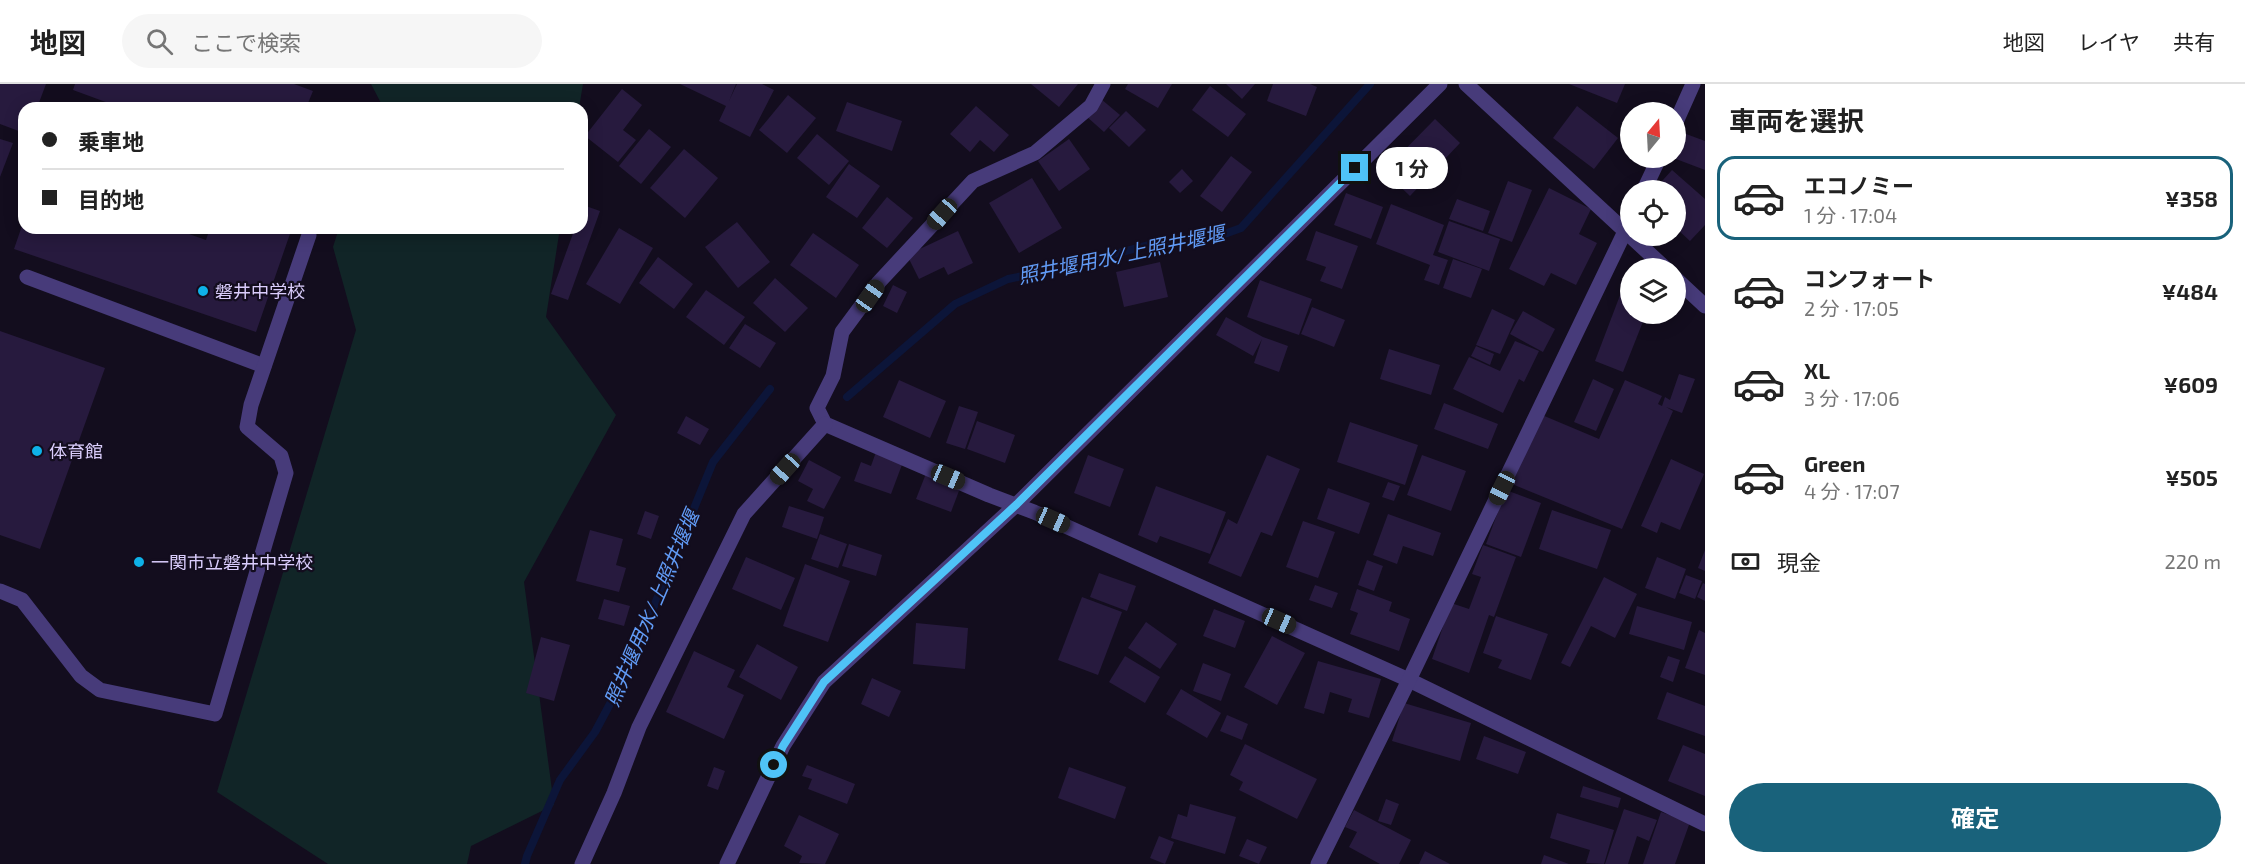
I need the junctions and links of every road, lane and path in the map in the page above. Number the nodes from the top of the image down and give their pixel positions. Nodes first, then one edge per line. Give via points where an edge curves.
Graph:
1 (1103, 84) edge
2 (1440, 84) edge
3 (1466, 84) edge
4 (1692, 84) edge
5 (1684, 102) edge
6 (1620, 220) edge
7 (309, 235) dead end
8 (1620, 244) edge
9 (1645, 246) edge
10 (1656, 258) edge
11 (27, 277) dead end
12 (1686, 288) edge
13 (1705, 306) edge
14 (264, 366) junction
15 (825, 424) junction
16 (1017, 504) junction
17 (0, 591) edge
18 (1409, 680) junction
19 (1705, 824) edge
20 (582, 864) edge
21 (727, 864) edge
22 (1318, 864) edge

1 - 15 street via 1091,106 1035,153 973,181 879,282 842,332 833,376 818,408
2 - 16 street
3 - 6 street
4 - 5 street
7 - 14 street
8 - 18 street
9 - 10 street
11 - 14 street
12 - 13 street
14 - 17 street via 247,427 281,456 286,473 215,714 100,690 81,676 22,600
15 - 16 street
15 - 20 street via 744,514 639,727
16 - 18 street
16 - 21 street via 824,682 783,746
18 - 19 street
18 - 22 street

